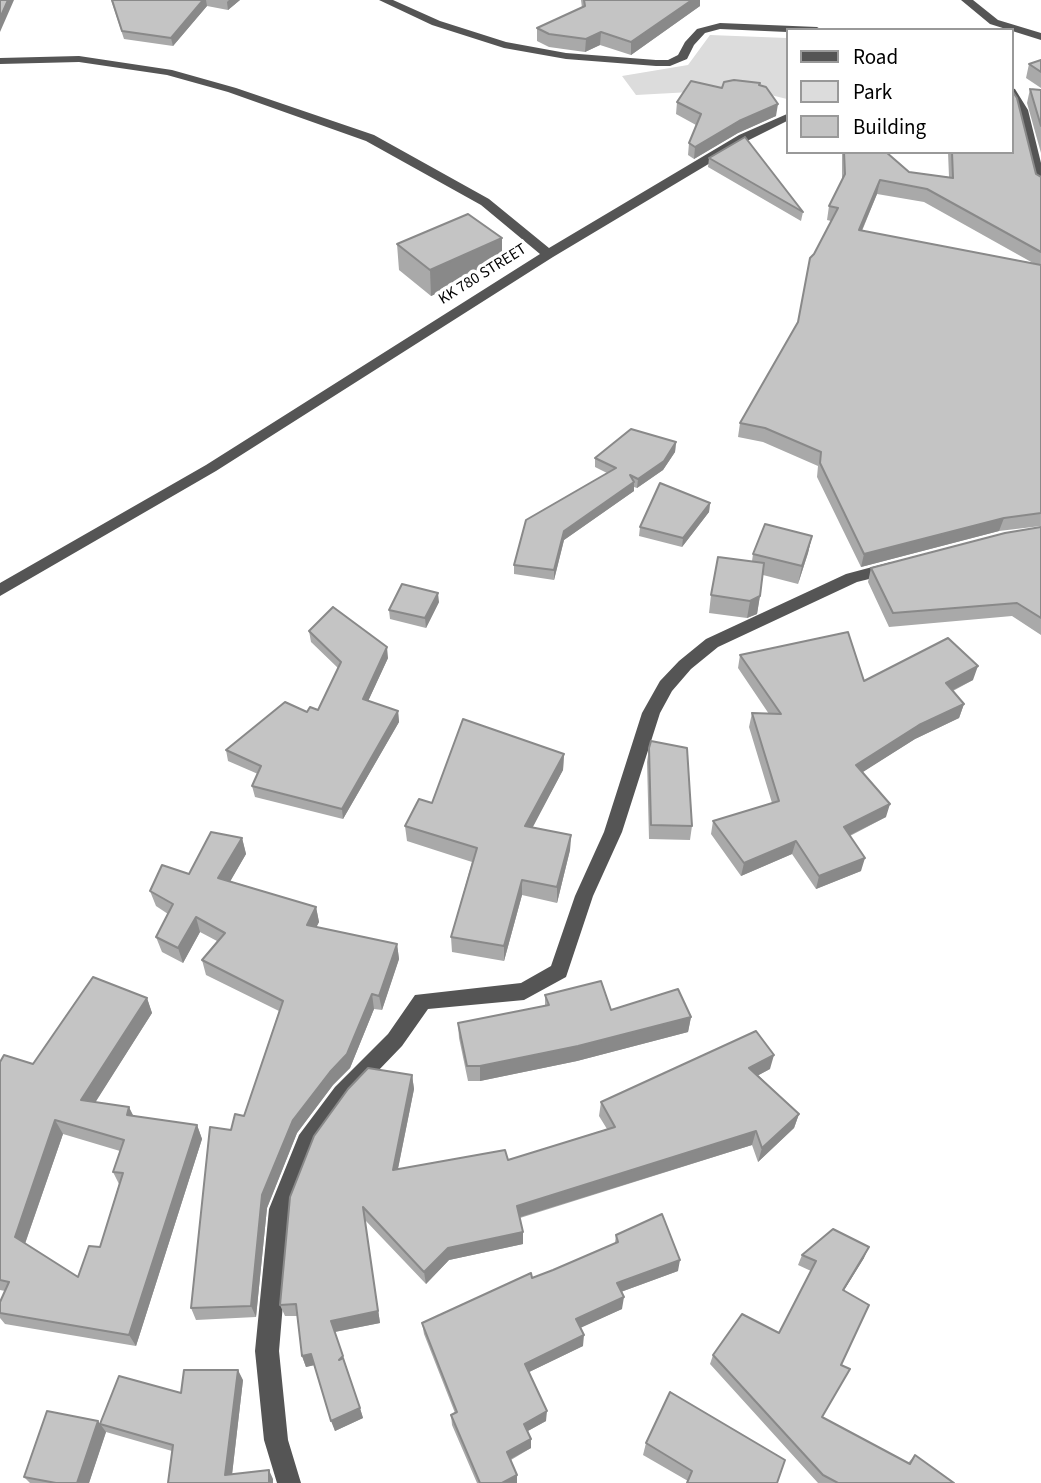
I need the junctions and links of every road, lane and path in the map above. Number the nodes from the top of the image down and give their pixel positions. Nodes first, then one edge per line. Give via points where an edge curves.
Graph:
1 (384, 0) edge
2 (965, 0) edge
3 (975, 21) dead end
4 (1012, 28) edge
5 (1013, 28) edge
6 (786, 29) edge
7 (1041, 37) edge
8 (0, 61) edge
9 (1013, 94) edge
10 (786, 117) edge
11 (1041, 187) edge
12 (548, 254) junction
13 (906, 564) edge
14 (0, 590) edge
15 (289, 1483) edge

1 - 6 street via 504,45 566,56 656,63 683,57 701,31 720,26
2 - 3 street
2 - 4 street via 993,22
5 - 7 street
8 - 12 street, KK 780 STREET via 79,60 168,72 370,138 485,202
9 - 11 street via 1022,110
10 - 12 street
12 - 14 street, KK 780 STREET via 211,468
13 - 15 street via 852,578 698,652 666,686 651,713 613,832 584,896 559,971 524,991 422,1001 395,1040 342,1094 307,1142 280,1209 267,1351 276,1440

